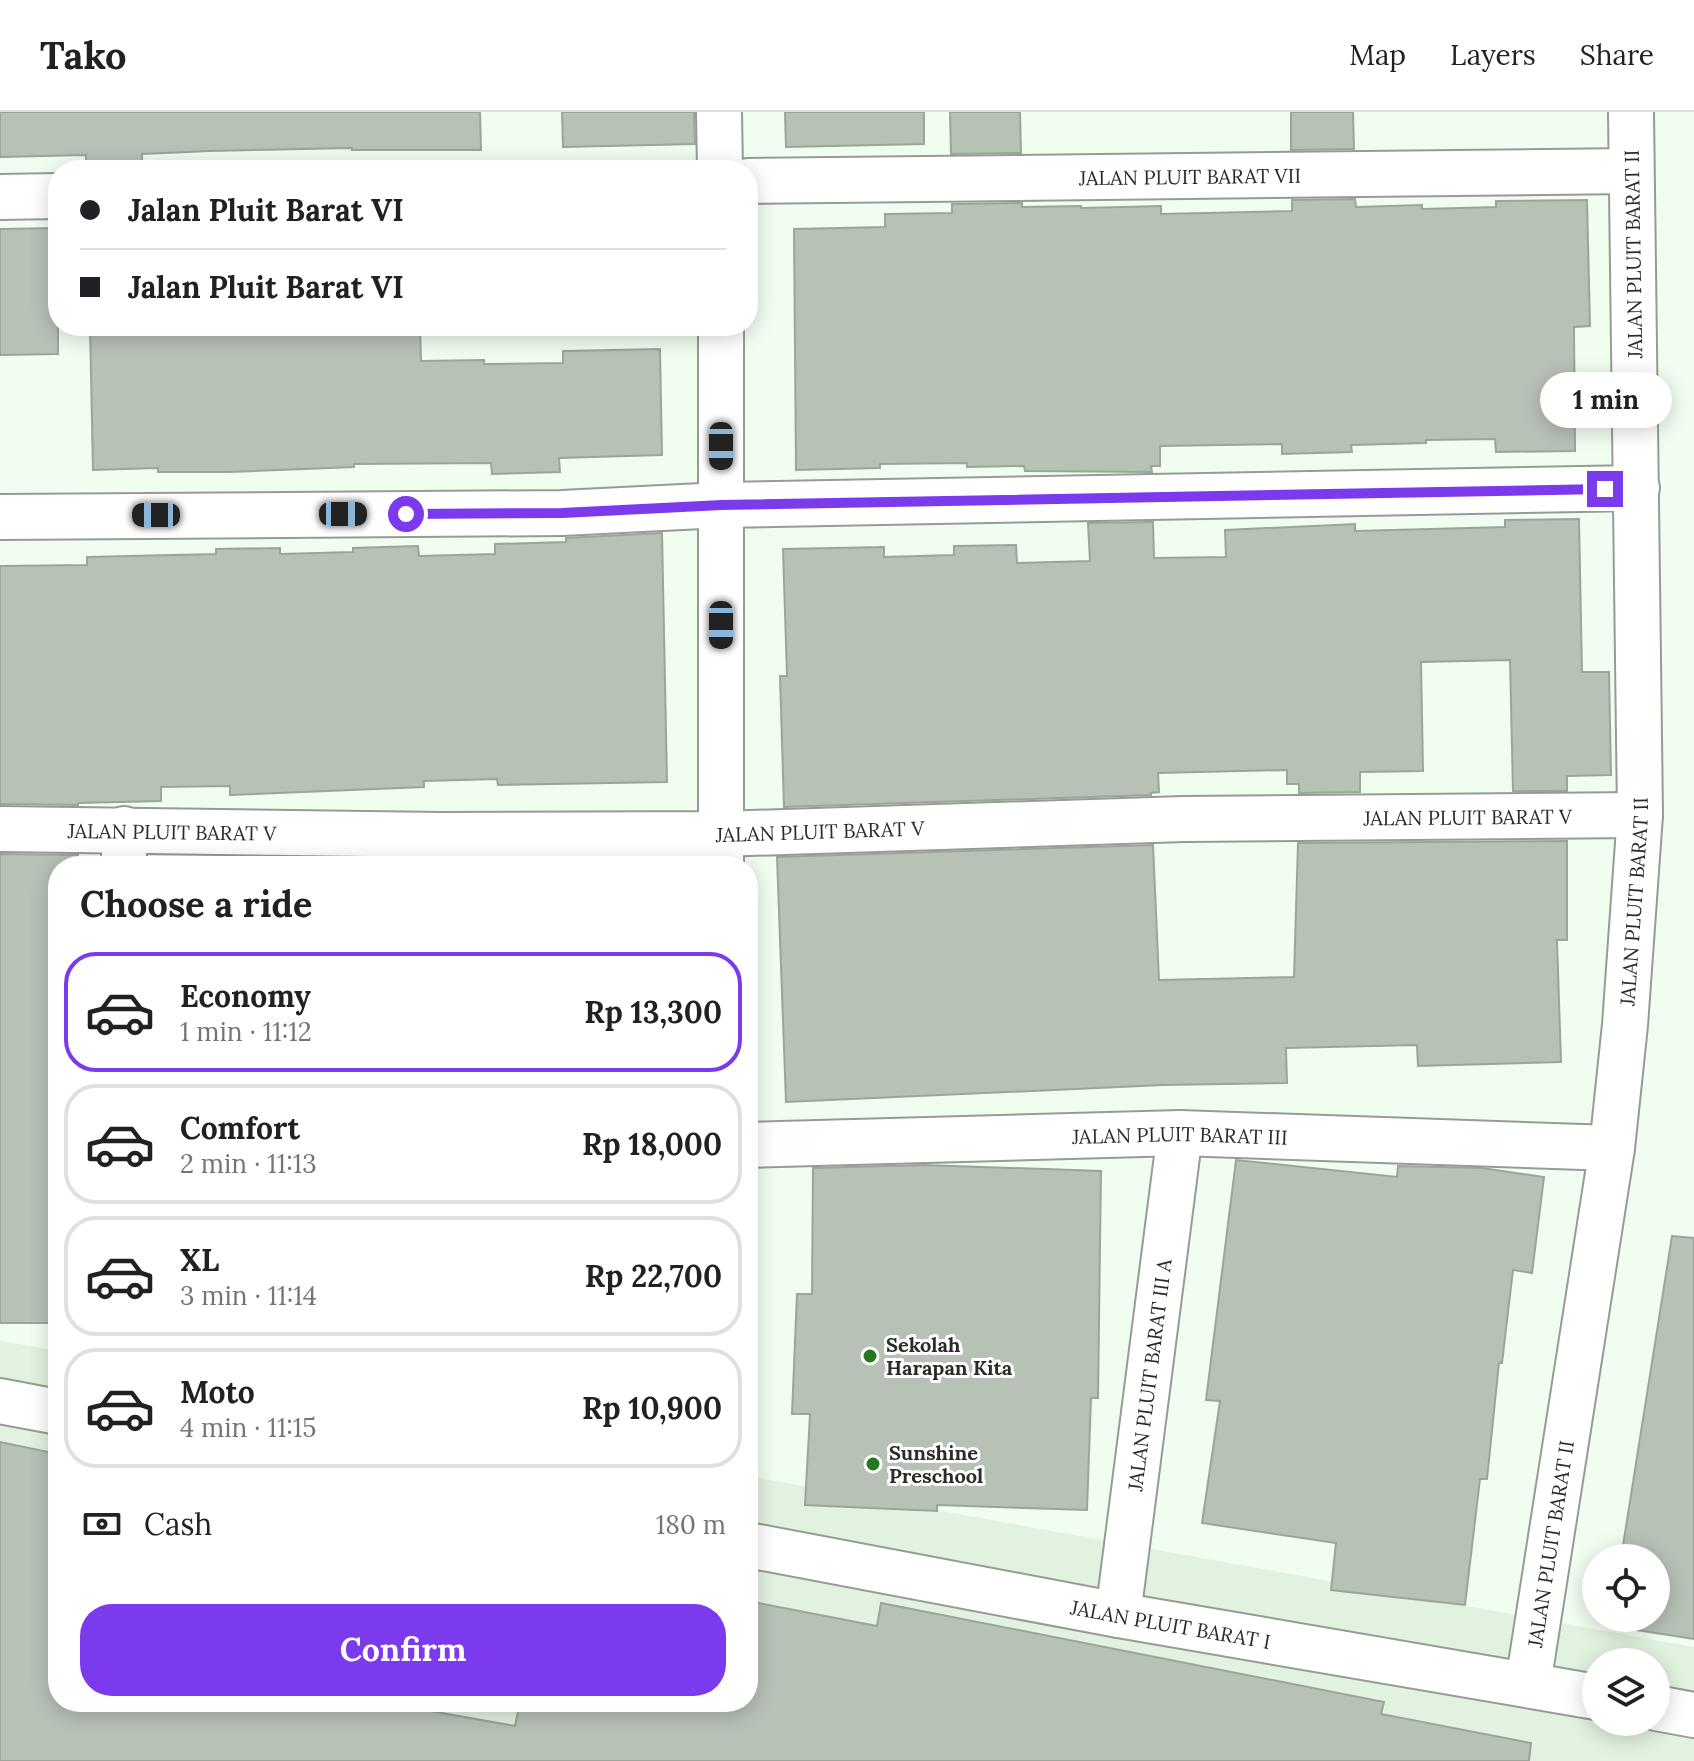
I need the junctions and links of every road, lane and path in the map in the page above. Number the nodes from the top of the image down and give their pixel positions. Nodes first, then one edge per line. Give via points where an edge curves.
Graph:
1 (719, 112) edge
2 (1631, 112) edge
3 (720, 160) edge
4 (1631, 171) junction
5 (758, 181) edge
6 (48, 196) edge
7 (0, 197) edge
8 (721, 336) edge
9 (1637, 488) junction
10 (722, 505) junction
11 (0, 517) edge
12 (1640, 815) junction
13 (0, 829) edge
14 (124, 848) edge
15 (443, 850) edge
16 (720, 850) edge
17 (1180, 1133) junction
18 (758, 1145) edge
19 (1612, 1148) junction
20 (0, 1401) edge
21 (48, 1410) edge
22 (758, 1547) edge
23 (1118, 1615) junction
24 (1528, 1684) junction
25 (1582, 1694) edge
26 (1670, 1711) edge
27 (1694, 1715) edge

1 - 3 street
2 - 4 street, JALAN PLUIT BARAT II
4 - 5 street, JALAN PLUIT BARAT VII
4 - 9 street, JALAN PLUIT BARAT II
6 - 7 street
8 - 10 street
9 - 10 street
9 - 12 street, JALAN PLUIT BARAT II
10 - 11 street via 562,513
10 - 16 street
12 - 16 street, JALAN PLUIT BARAT V via 1184,819
12 - 19 street, JALAN PLUIT BARAT II
13 - 14 street, JALAN PLUIT BARAT V
14 - 15 street, JALAN PLUIT BARAT V
15 - 16 street, JALAN PLUIT BARAT V
17 - 18 street, JALAN PLUIT BARAT III
17 - 19 street, JALAN PLUIT BARAT III
17 - 23 street, JALAN PLUIT BARAT III A
19 - 24 street, JALAN PLUIT BARAT II
20 - 21 street
22 - 23 street, JALAN PLUIT BARAT I
23 - 24 street, JALAN PLUIT BARAT I
24 - 25 street, JALAN PLUIT BARAT I
26 - 27 street

